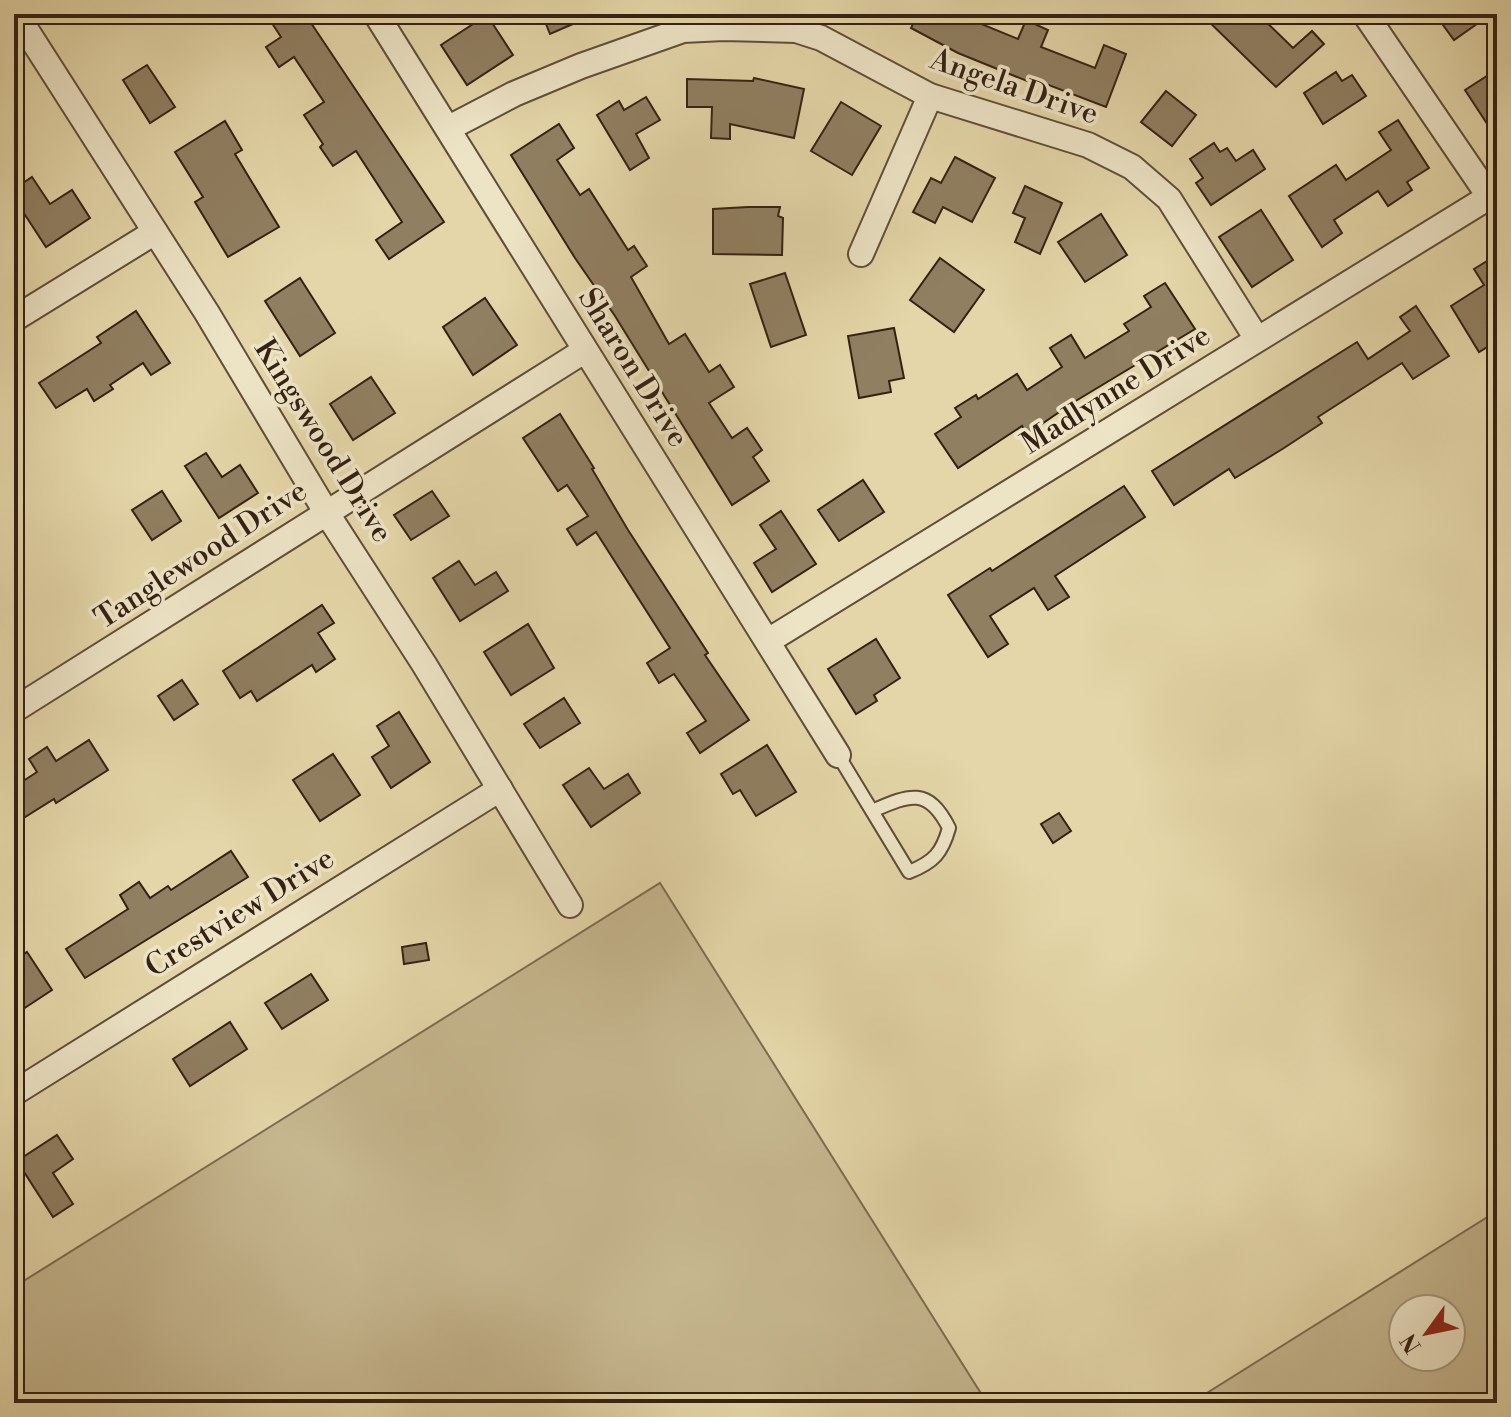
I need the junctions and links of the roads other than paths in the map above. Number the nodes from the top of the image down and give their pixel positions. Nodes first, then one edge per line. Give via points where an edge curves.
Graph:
1 (16, 14) edge
2 (376, 14) edge
3 (1365, 14) edge
4 (930, 96) junction
5 (449, 128) junction
6 (1493, 194) edge
7 (155, 232) junction
8 (861, 254) dead end
9 (14, 319) edge
10 (1257, 339) junction
11 (584, 351) junction
12 (326, 512) junction
13 (768, 641) junction
14 (14, 710) edge
15 (838, 755) joint
16 (500, 789) junction
17 (872, 811) junction
18 (570, 905) dead end
19 (14, 1093) edge

1 - 7 street, Kingswood Drive
2 - 5 street, Sharon Drive
3 - 6 street
4 - 5 street, Angela Drive via 796,30 683,30 514,94
4 - 8 street
4 - 10 street, Angela Drive via 1088,145 1132,167 1169,199
5 - 11 street, Sharon Drive
6 - 10 street, Madlynne Drive
7 - 9 street
7 - 12 street, Kingswood Drive
10 - 13 street, Madlynne Drive
11 - 12 street, Tanglewood Drive
11 - 13 street, Sharon Drive
12 - 14 street, Tanglewood Drive
12 - 16 street, Kingswood Drive
13 - 15 street, Sharon Drive
15 - 17 lane
16 - 18 street, Kingswood Drive
16 - 19 street, Crestview Drive
17 - 17 lane via 909,872 943,848 949,828 938,807 923,799 903,798

